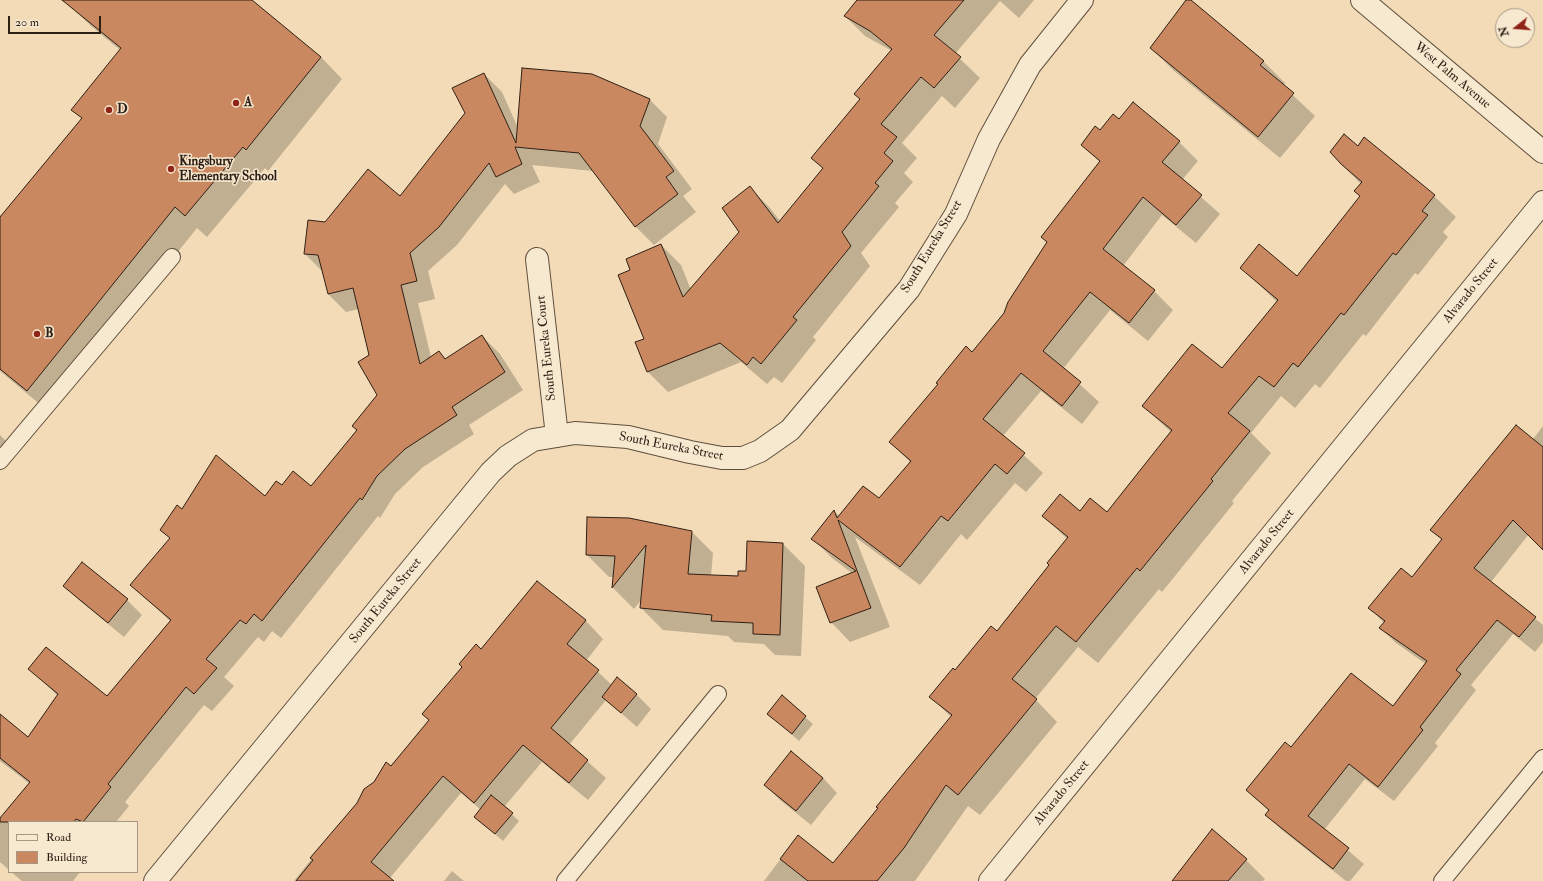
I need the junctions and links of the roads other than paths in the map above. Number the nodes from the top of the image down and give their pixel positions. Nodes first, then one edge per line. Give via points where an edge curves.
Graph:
1 (1082, 0) edge
2 (1362, 0) edge
3 (1543, 152) edge
4 (1543, 202) edge
5 (172, 257) dead end
6 (537, 260) dead end
7 (557, 436) junction
8 (0, 462) edge
9 (718, 694) dead end
10 (1543, 758) edge
11 (155, 881) edge
12 (565, 881) edge
13 (990, 881) edge
14 (1442, 881) edge

1 - 7 street, South Eureka Street via 1030,64 989,139 956,214 909,289 790,430 760,451 743,458 722,458 628,437 576,433
2 - 3 street, West Palm Avenue
4 - 13 street, Alvarado Street
5 - 8 lane
6 - 7 street, South Eureka Court
7 - 11 street, South Eureka Street via 533,440 508,456 491,472
9 - 12 lane
10 - 14 lane

